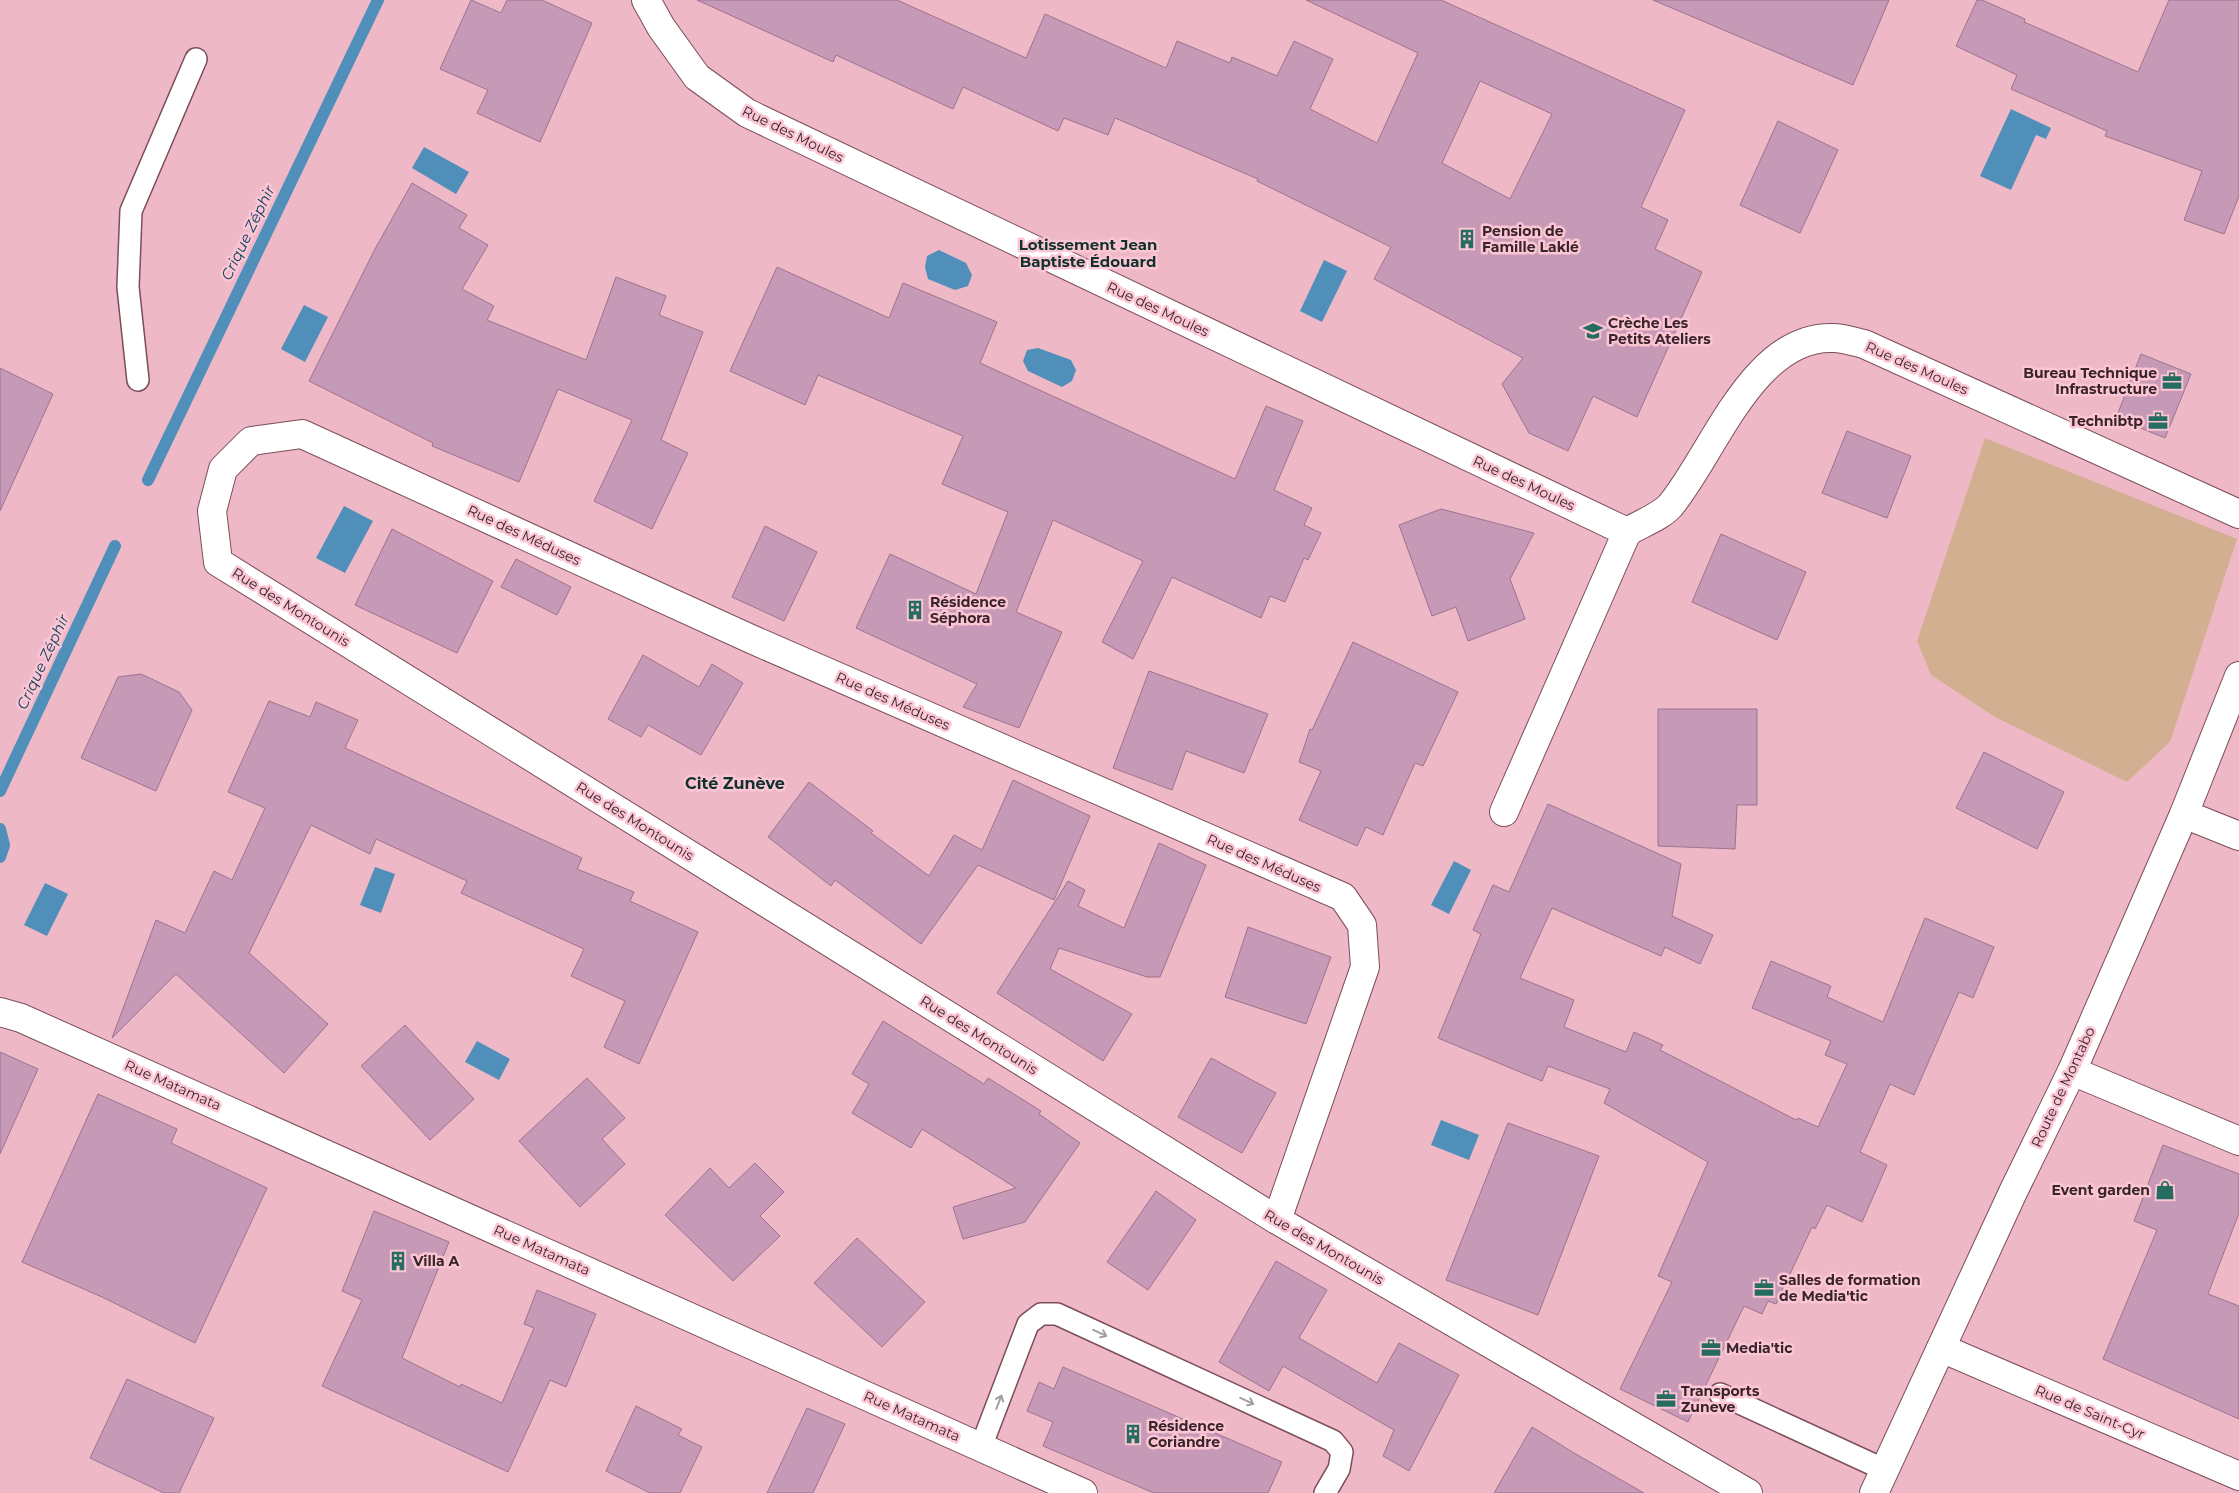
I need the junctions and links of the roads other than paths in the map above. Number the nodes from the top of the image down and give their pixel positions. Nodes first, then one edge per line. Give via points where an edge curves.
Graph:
1 (646, 0) edge
2 (196, 59) dead end
3 (138, 380) dead end
4 (2239, 514) edge
5 (1628, 532) junction
6 (218, 562) joint
7 (2239, 676) edge
8 (1504, 812) dead end
9 (2184, 814) junction
10 (2239, 836) edge
11 (0, 1012) edge
12 (2072, 1071) junction
13 (2239, 1141) edge
14 (1278, 1220) junction
15 (1941, 1348) junction
16 (1720, 1394) dead end
17 (980, 1447) junction
18 (2239, 1476) edge
19 (1879, 1481) edge
20 (1083, 1493) edge
21 (1325, 1493) edge
22 (1748, 1493) edge

1 - 5 street, Rue des Moules via 697,77 747,113
2 - 3 lane via 131,212 128,287
4 - 5 street, Rue des Moules via 1864,344 1833,338 1791,348 1774,358 1753,380 1669,508
5 - 8 street
6 - 14 street, Rue des Montounis
6 - 14 street, Rue des Méduses via 212,511 224,469 251,441 302,434 751,639 1343,898 1362,925 1365,967
7 - 9 street, Route de Montabo
9 - 10 street
9 - 12 street, Route de Montabo
11 - 17 street, Rue Matamata via 22,1018
12 - 13 street
12 - 15 street, Route de Montabo
14 - 22 street, Rue des Montounis
15 - 18 street, Rue de Saint-Cyr
15 - 19 street, Route de Montabo
16 - 19 lane
17 - 20 street, Rue Matamata
17 -> 21 lane via 1028,1324 1041,1314 1057,1314 1333,1441 1342,1452 1339,1469

